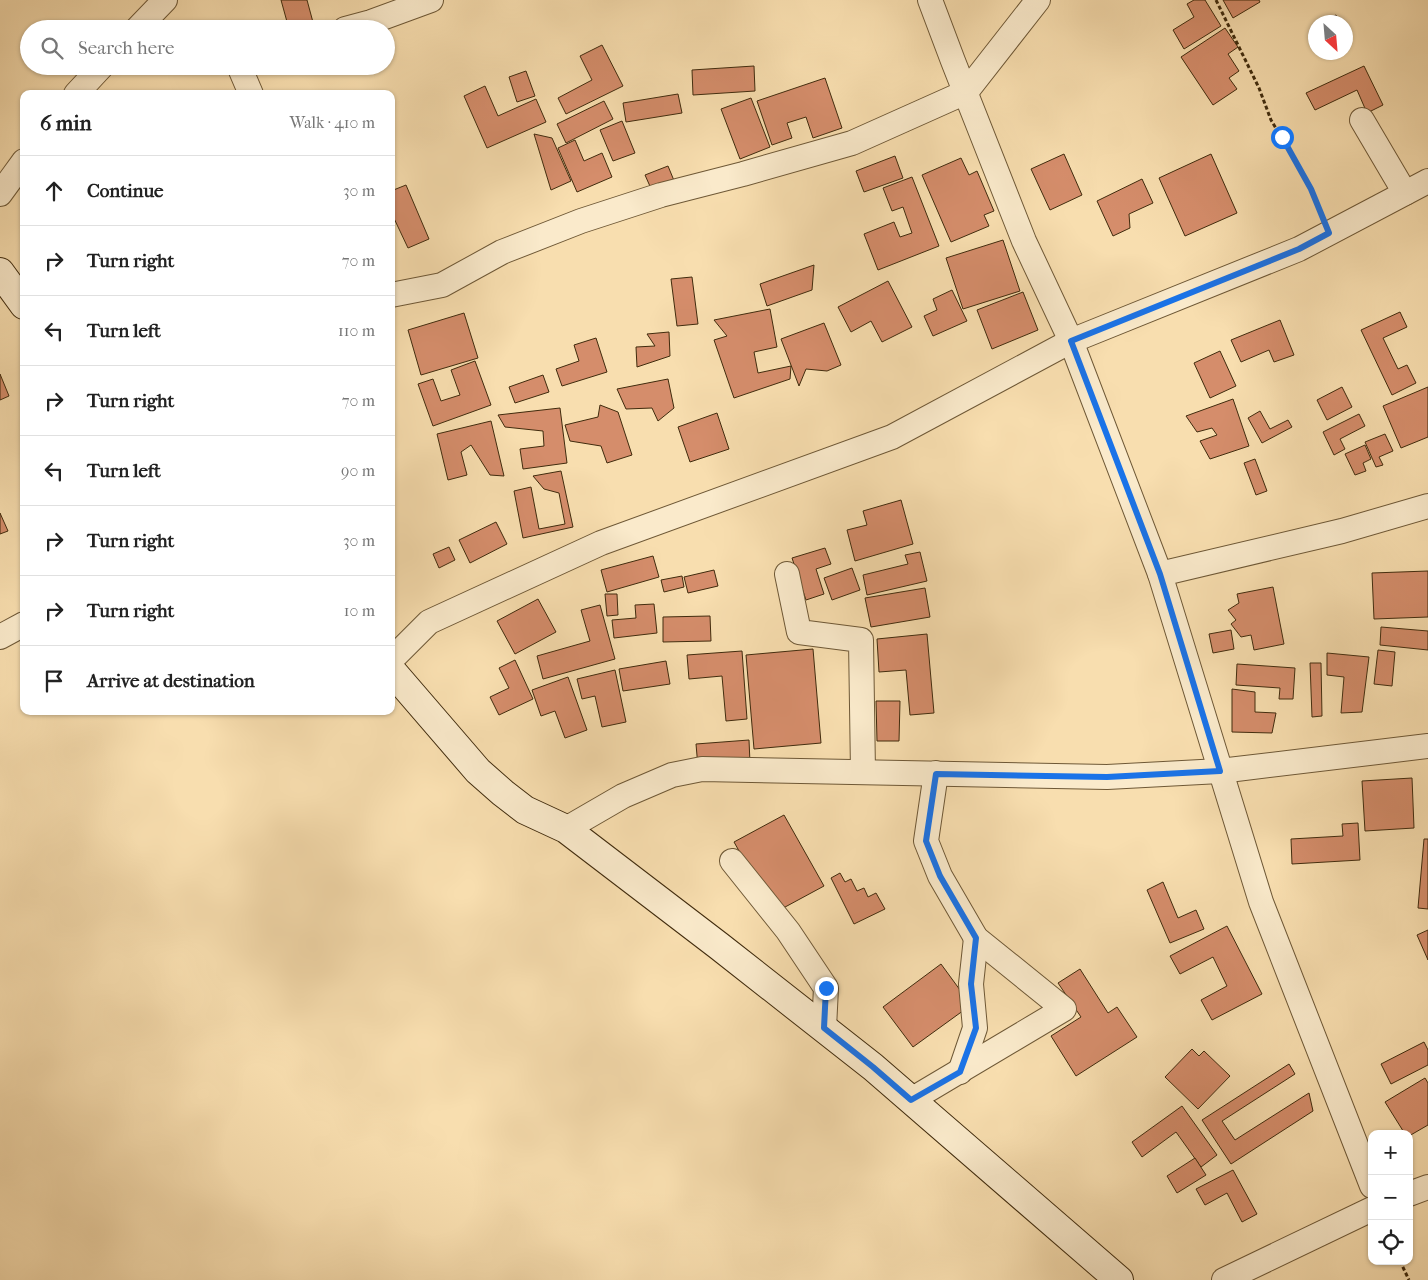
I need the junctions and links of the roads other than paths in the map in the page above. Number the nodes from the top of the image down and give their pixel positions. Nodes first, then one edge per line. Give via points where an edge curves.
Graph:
1 (164, 0) edge
2 (431, 0) edge
3 (930, 0) edge
4 (1038, 0) edge
5 (145, 20) edge
6 (376, 20) edge
7 (94, 75) edge
8 (243, 75) edge
9 (80, 90) edge
10 (249, 90) edge
11 (966, 92) junction
12 (1362, 120) dead end
13 (20, 166) edge
14 (1428, 182) edge
15 (0, 194) edge
16 (1405, 194) junction
17 (0, 272) edge
18 (395, 294) edge
19 (20, 299) edge
20 (1071, 341) junction
21 (1428, 506) edge
22 (787, 574) dead end
23 (1160, 574) junction
24 (20, 626) edge
25 (0, 637) edge
26 (395, 656) edge
27 (395, 675) edge
28 (1428, 746) edge
29 (1220, 771) junction
30 (863, 772) junction
31 (936, 774) junction
32 (566, 829) junction
33 (732, 861) dead end
34 (976, 938) junction
35 (824, 1028) junction
36 (960, 1072) junction
37 (911, 1100) junction
38 (1368, 1176) edge
39 (1428, 1187) edge
40 (1413, 1193) edge
41 (1368, 1211) edge
42 (1119, 1280) edge
43 (1224, 1280) edge

1 - 5 street
2 - 6 street
3 - 11 street
4 - 11 street
7 - 9 street
8 - 10 street
11 - 18 street via 852,143 661,194 502,252 442,285
11 - 20 street via 1024,241
12 - 16 street
13 - 15 street
14 - 16 street
16 - 20 street via 1299,249
17 - 19 street
20 - 23 street
20 - 26 street via 892,436 601,543 429,622
21 - 23 street via 1342,531
22 - 30 street via 799,632 861,640
23 - 29 street
24 - 25 street
27 - 32 street via 478,771 525,810
28 - 29 street
29 - 31 street via 1107,777
29 - 38 street via 1261,902
30 - 31 street
30 - 32 street via 702,769 672,775 624,796
31 - 34 street via 926,841 940,876
32 - 35 street
33 - 35 street via 788,931 826,988
34 - 36 street via 971,984 976,1028
34 - 36 street via 1064,1009
35 - 37 street
36 - 37 street
37 - 42 street
39 - 40 street
41 - 43 street

